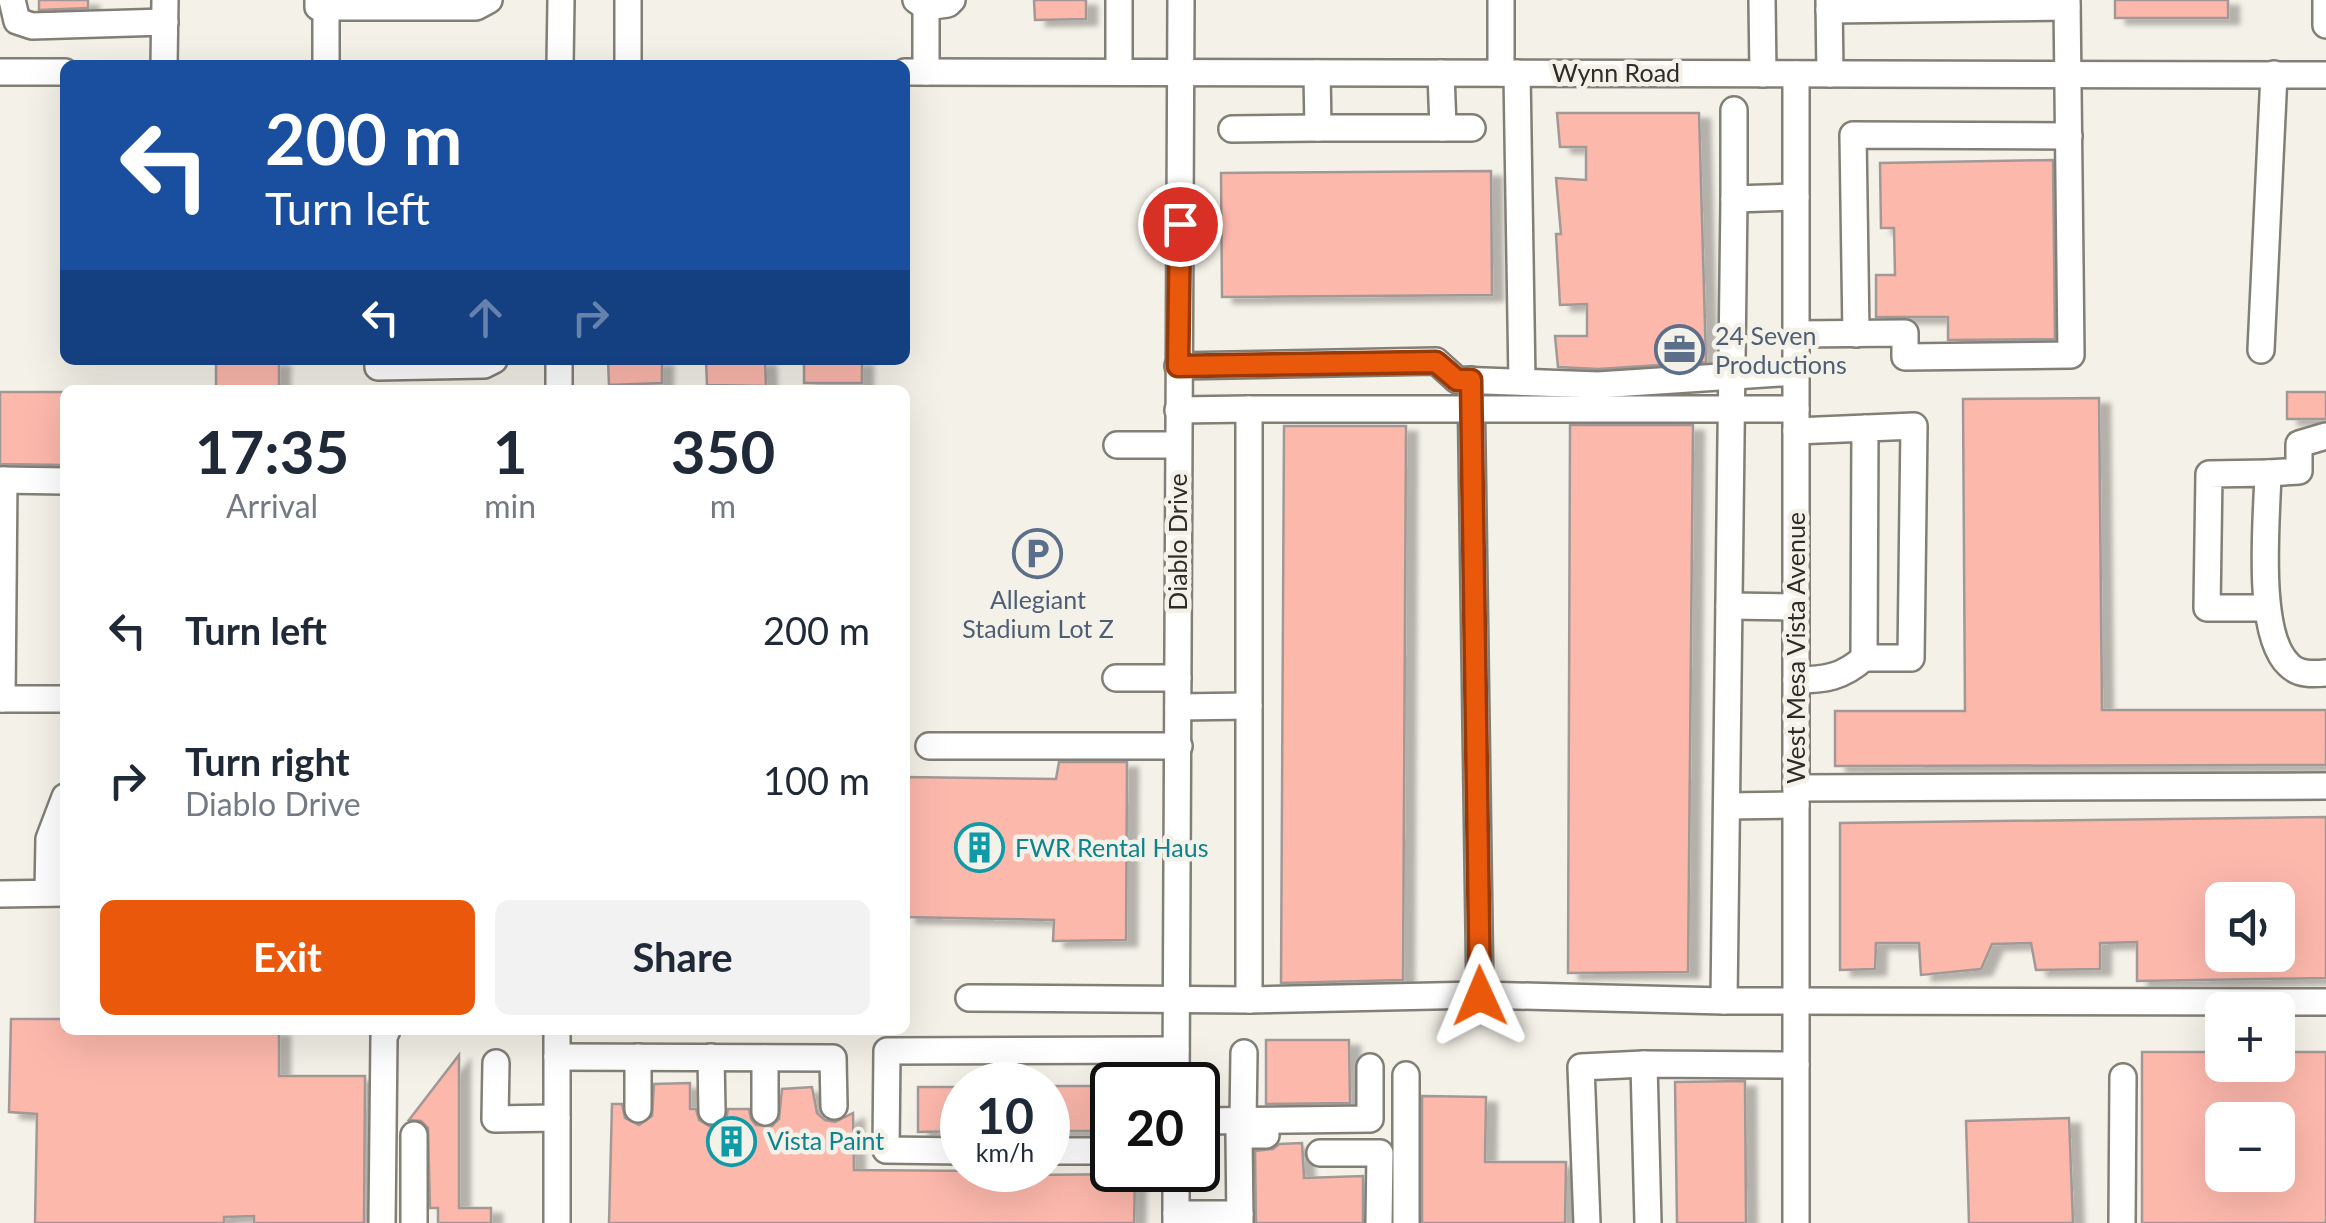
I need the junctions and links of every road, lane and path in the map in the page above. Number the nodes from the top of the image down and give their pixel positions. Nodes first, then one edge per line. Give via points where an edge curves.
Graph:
1 (12, 0) edge
2 (489, 0) edge
3 (561, 0) edge
4 (628, 0) edge
5 (952, 0) edge
6 (1120, 0) edge
7 (1181, 0) edge
8 (1501, 0) edge
9 (1762, 0) edge
10 (2326, 0) edge
11 (322, 3) edge
12 (921, 3) edge
13 (2067, 3) edge
14 (1829, 5) edge
15 (165, 11) edge
16 (121, 12) edge
17 (2326, 25) edge
18 (164, 60) edge
19 (326, 60) edge
20 (560, 60) edge
21 (628, 60) edge
22 (0, 72) edge
23 (60, 72) edge
24 (916, 72) edge
25 (1120, 72) junction
26 (1182, 72) junction
27 (1317, 73) junction
28 (1441, 73) junction
29 (1509, 73) junction
30 (1763, 74) junction
31 (1796, 74) junction
32 (1830, 74) junction
33 (2068, 74) junction
34 (2274, 74) junction
35 (2326, 75) edge
36 (1734, 110) dead end
37 (1318, 128) junction
38 (1443, 128) junction
39 (1472, 128) dead end
40 (1232, 129) dead end
41 (2068, 136) junction
42 (1796, 197) junction
43 (1734, 199) junction
44 (1796, 334) junction
45 (1856, 334) junction
46 (2262, 350) dead end
47 (378, 365) edge
48 (484, 365) edge
49 (1178, 366) junction
50 (1796, 372) junction
51 (1732, 376) junction
52 (1471, 380) junction
53 (1522, 382) junction
54 (1248, 409) junction
55 (1471, 409) junction
56 (1178, 410) junction
57 (1731, 411) junction
58 (1796, 420) junction
59 (1865, 428) junction
60 (2326, 436) edge
61 (1117, 445) dead end
62 (1178, 445) junction
63 (2268, 473) junction
64 (2, 480) edge
65 (60, 481) edge
66 (1729, 606) junction
67 (1796, 606) junction
68 (2266, 608) junction
69 (1864, 658) junction
70 (2326, 674) edge
71 (1116, 678) dead end
72 (1178, 678) junction
73 (1796, 680) junction
74 (1, 699) edge
75 (60, 699) edge
76 (1248, 706) junction
77 (1178, 707) junction
78 (929, 746) dead end
79 (1179, 746) junction
80 (2326, 786) edge
81 (1796, 796) junction
82 (1726, 806) junction
83 (60, 810) edge
84 (57, 893) edge
85 (0, 894) edge
86 (1480, 996) junction
87 (968, 998) dead end
88 (1177, 1000) junction
89 (1248, 1000) junction
90 (1724, 1001) junction
91 (2326, 1002) edge
92 (1796, 1003) junction
93 (386, 1035) edge
94 (557, 1035) edge
95 (1176, 1050) junction
96 (1244, 1053) dead end
97 (557, 1057) junction
98 (638, 1057) junction
99 (711, 1057) junction
100 (765, 1058) junction
101 (1176, 1062) edge
102 (496, 1063) dead end
103 (1644, 1064) junction
104 (1796, 1065) junction
105 (1370, 1067) dead end
106 (1406, 1075) dead end
107 (2122, 1077) dead end
108 (834, 1106) dead end
109 (638, 1109) dead end
110 (712, 1111) dead end
111 (765, 1112) dead end
112 (557, 1118) junction
113 (1243, 1120) junction
114 (1220, 1121) edge
115 (414, 1135) dead end
116 (1294, 1135) dead end
117 (940, 1150) edge
118 (1320, 1153) dead end
119 (1176, 1192) edge
120 (1176, 1218) edge
121 (1240, 1218) edge
122 (382, 1223) edge
123 (414, 1223) edge
124 (557, 1223) edge
125 (1379, 1223) edge
126 (1406, 1223) edge
127 (1587, 1223) edge
128 (1648, 1223) edge
129 (1796, 1223) edge
130 (2122, 1223) edge

1 - 16 street via 18,20 32,26
2 - 11 street via 476,7
3 - 20 street
4 - 21 street
5 - 12 street
6 - 25 street
7 - 26 street, Diablo Drive
8 - 29 street
9 - 30 street
10 - 17 street
11 - 19 street
12 - 24 street
13 - 14 street
13 - 33 street
14 - 32 street
15 - 16 street
15 - 18 street
22 - 23 street
24 - 25 street, Wynn Road
25 - 26 street, Wynn Road
26 - 27 street, Wynn Road
26 - 49 street, Diablo Drive
27 - 28 street, Wynn Road
27 - 37 street
28 - 29 street, Wynn Road
28 - 38 street
29 - 30 street, Wynn Road
29 - 53 street
30 - 31 street, Wynn Road
31 - 32 street, Wynn Road
31 - 42 street, West Mesa Vista Avenue
32 - 33 street, Wynn Road
33 - 34 street, Wynn Road
33 - 41 street
34 - 35 street, Wynn Road
34 - 46 street
36 - 43 street
37 - 38 street
37 - 40 street
38 - 39 street
41 - 45 street via 1853,135
41 - 45 street via 2071,354 1905,356 1905,333
42 - 43 street
42 - 44 street, West Mesa Vista Avenue
43 - 51 street
44 - 45 street
44 - 50 street, West Mesa Vista Avenue
47 - 48 street
49 - 52 street via 1436,362 1457,380
49 - 56 street, Diablo Drive
50 - 51 street
50 - 58 street, West Mesa Vista Avenue
51 - 53 street via 1598,385
51 - 57 street
52 - 53 street
52 - 55 street
54 - 55 street
54 - 56 street
54 - 76 street
55 - 57 street
55 - 86 street
56 - 62 street, Diablo Drive
57 - 58 street
57 - 66 street
58 - 59 street
58 - 67 street, West Mesa Vista Avenue
59 - 69 street
59 - 69 street via 1914,426 1911,658
60 - 63 street via 2299,444 2300,471
61 - 62 street
62 - 72 street, Diablo Drive
63 - 68 street
63 - 68 street via 2208,474 2207,608
64 - 65 street
64 - 74 street
66 - 67 street
66 - 82 street
67 - 73 street, West Mesa Vista Avenue
68 - 70 street via 2289,666
69 - 73 street via 1848,673
71 - 72 street
72 - 77 street, Diablo Drive
73 - 81 street, West Mesa Vista Avenue
74 - 75 street
76 - 77 street
76 - 89 street
77 - 79 street, Diablo Drive
78 - 79 street
79 - 88 street, Diablo Drive
80 - 81 street
81 - 82 street
81 - 92 street, West Mesa Vista Avenue
82 - 90 street
83 - 84 street via 49,839
84 - 85 street
86 - 89 street
86 - 90 street
87 - 88 street
88 - 89 street
88 - 95 street, Diablo Drive
90 - 92 street
91 - 92 street
92 - 104 street, West Mesa Vista Avenue
93 - 122 street
94 - 97 street
95 - 101 street, Diablo Drive
95 - 117 street via 886,1051 886,1150
96 - 113 street
97 - 98 street
97 - 112 street
98 - 99 street
98 - 109 street
99 - 100 street
99 - 110 street
100 - 108 street via 833,1058
100 - 111 street
102 - 112 street via 496,1119
103 - 104 street
103 - 127 street via 1581,1067
103 - 128 street
104 - 129 street, West Mesa Vista Avenue
105 - 113 street via 1370,1119
106 - 126 street
107 - 130 street
112 - 124 street
113 - 114 street
115 - 123 street
116 - 121 street via 1239,1135
118 - 125 street via 1380,1153
119 - 120 street
120 - 121 street

